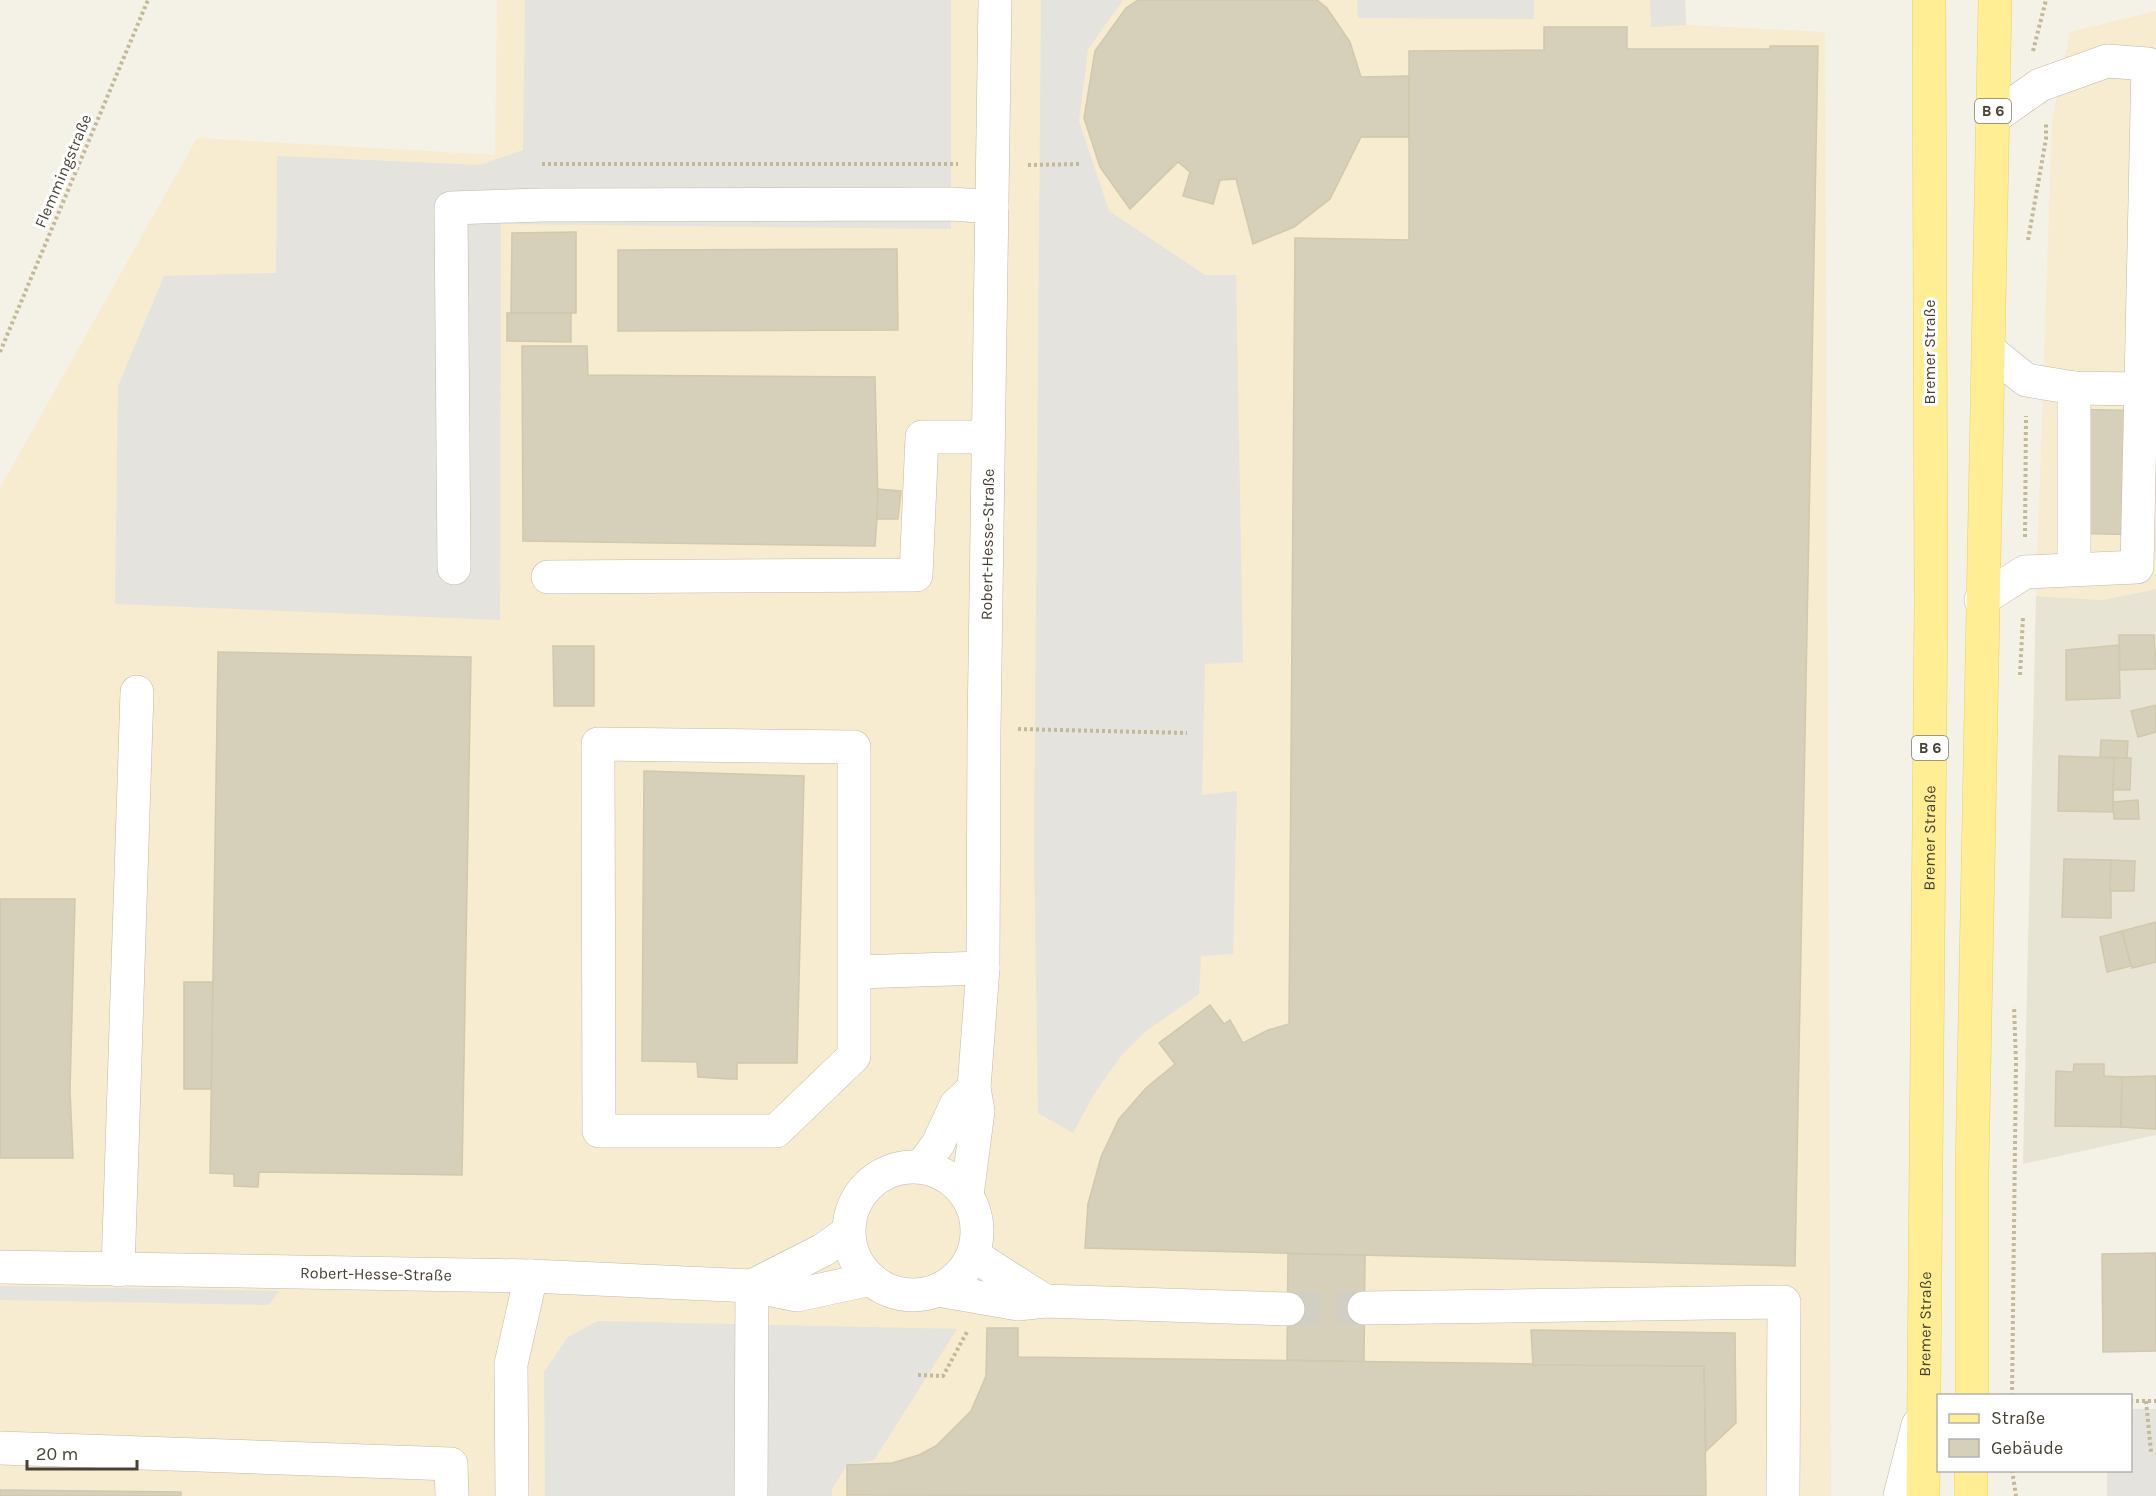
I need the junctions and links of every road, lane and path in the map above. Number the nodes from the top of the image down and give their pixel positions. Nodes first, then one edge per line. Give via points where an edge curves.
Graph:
1 (148, 0) edge
2 (995, 0) edge
3 (1929, 0) edge
4 (1995, 0) edge
5 (2046, 0) edge
6 (2040, 85) junction
7 (1993, 118) junction
8 (542, 164) dead end
9 (1081, 164) dead end
10 (992, 165) junction
11 (992, 207) junction
12 (2027, 244) dead end
13 (1989, 350) junction
14 (0, 351) edge
15 (2026, 380) junction
16 (2074, 388) junction
17 (2139, 389) junction
18 (988, 437) junction
19 (454, 568) dead end
20 (2074, 568) junction
21 (2025, 572) junction
22 (548, 576) dead end
23 (1981, 600) junction
24 (2020, 682) dead end
25 (137, 692) dead end
26 (984, 729) junction
27 (1187, 733) dead end
28 (983, 968) junction
29 (856, 972) junction
30 (2013, 999) dead end
31 (974, 1088) junction
32 (921, 1167) junction
33 (967, 1195) junction
34 (848, 1232) junction
35 (973, 1255) junction
36 (0, 1268) edge
37 (118, 1270) junction
38 (531, 1276) junction
39 (871, 1280) junction
40 (752, 1286) junction
41 (938, 1290) junction
42 (1045, 1301) junction
43 (1364, 1308) tunnel mouth
44 (1288, 1309) tunnel mouth
45 (972, 1322) dead end
46 (918, 1376) dead end
47 (1971, 1394) edge
48 (2012, 1394) edge
49 (2132, 1401) edge
50 (2146, 1401) junction
51 (2156, 1401) edge
52 (1923, 1403) junction
53 (0, 1448) edge
54 (2151, 1452) dead end
55 (1971, 1472) edge
56 (2012, 1472) edge
57 (452, 1496) edge
58 (512, 1496) edge
59 (751, 1496) edge
60 (1783, 1496) edge
61 (1900, 1496) edge
62 (1923, 1496) edge
63 (1971, 1496) edge
64 (2016, 1496) edge

1 - 14 path, Flemmingstraße
2 - 10 street, Robert-Hesse-Straße
3 - 52 main road, Bremer Straße / B 6 via 1931,603
4 - 7 main road, B 6
5 - 6 path via 2033,53
6 - 7 street
6 - 12 path via 2046,140
6 - 17 street via 2107,62 2148,64
7 - 13 main road, B 6
8 - 10 path
9 - 10 path
10 - 11 street, Robert-Hesse-Straße
11 - 18 street, Robert-Hesse-Straße
11 - 19 street via 952,204 451,208
13 - 15 street
13 - 23 main road, B 6
15 - 16 street
15 - 21 path
16 - 17 street
16 - 20 street
17 - 20 street via 2137,567
18 - 22 street via 922,437 916,575
18 - 26 street, Robert-Hesse-Straße
20 - 21 street
21 - 23 street
21 - 24 path
23 - 47 main road, B 6
25 - 37 street
26 - 27 path
26 - 28 street, Robert-Hesse-Straße
28 - 29 street
28 - 31 street, Robert-Hesse-Straße
29 - 29 street via 854,747 598,744 599,1131 776,1131 854,1056
30 - 48 path via 2016,1074
31 - 32 street via 956,1105 938,1144
31 - 33 street, Robert-Hesse-Straße via 978,1111
32 - 33 street via 939,1171
32 - 34 street via 899,1167 862,1190 851,1210
33 - 35 street via 975,1214 977,1235
34 - 39 street via 859,1266
34 - 40 street, Robert-Hesse-Straße via 823,1251
35 - 41 street via 964,1270
35 - 42 street
36 - 37 street, Robert-Hesse-Straße
37 - 38 street, Robert-Hesse-Straße
38 - 40 street, Robert-Hesse-Straße
38 - 58 street via 511,1364
39 - 40 street, Robert-Hesse-Straße via 797,1295
39 - 41 street via 886,1290 903,1294 921,1295
40 - 59 street
41 - 42 street via 1018,1304
42 - 44 street
43 - 60 street via 1784,1302
45 - 46 path via 943,1376
49 - 50 path
50 - 51 path
50 - 54 path
52 - 61 street
52 - 62 main road, Bremer Straße / B 6
53 - 57 street via 451,1464
55 - 63 main road
56 - 64 path

